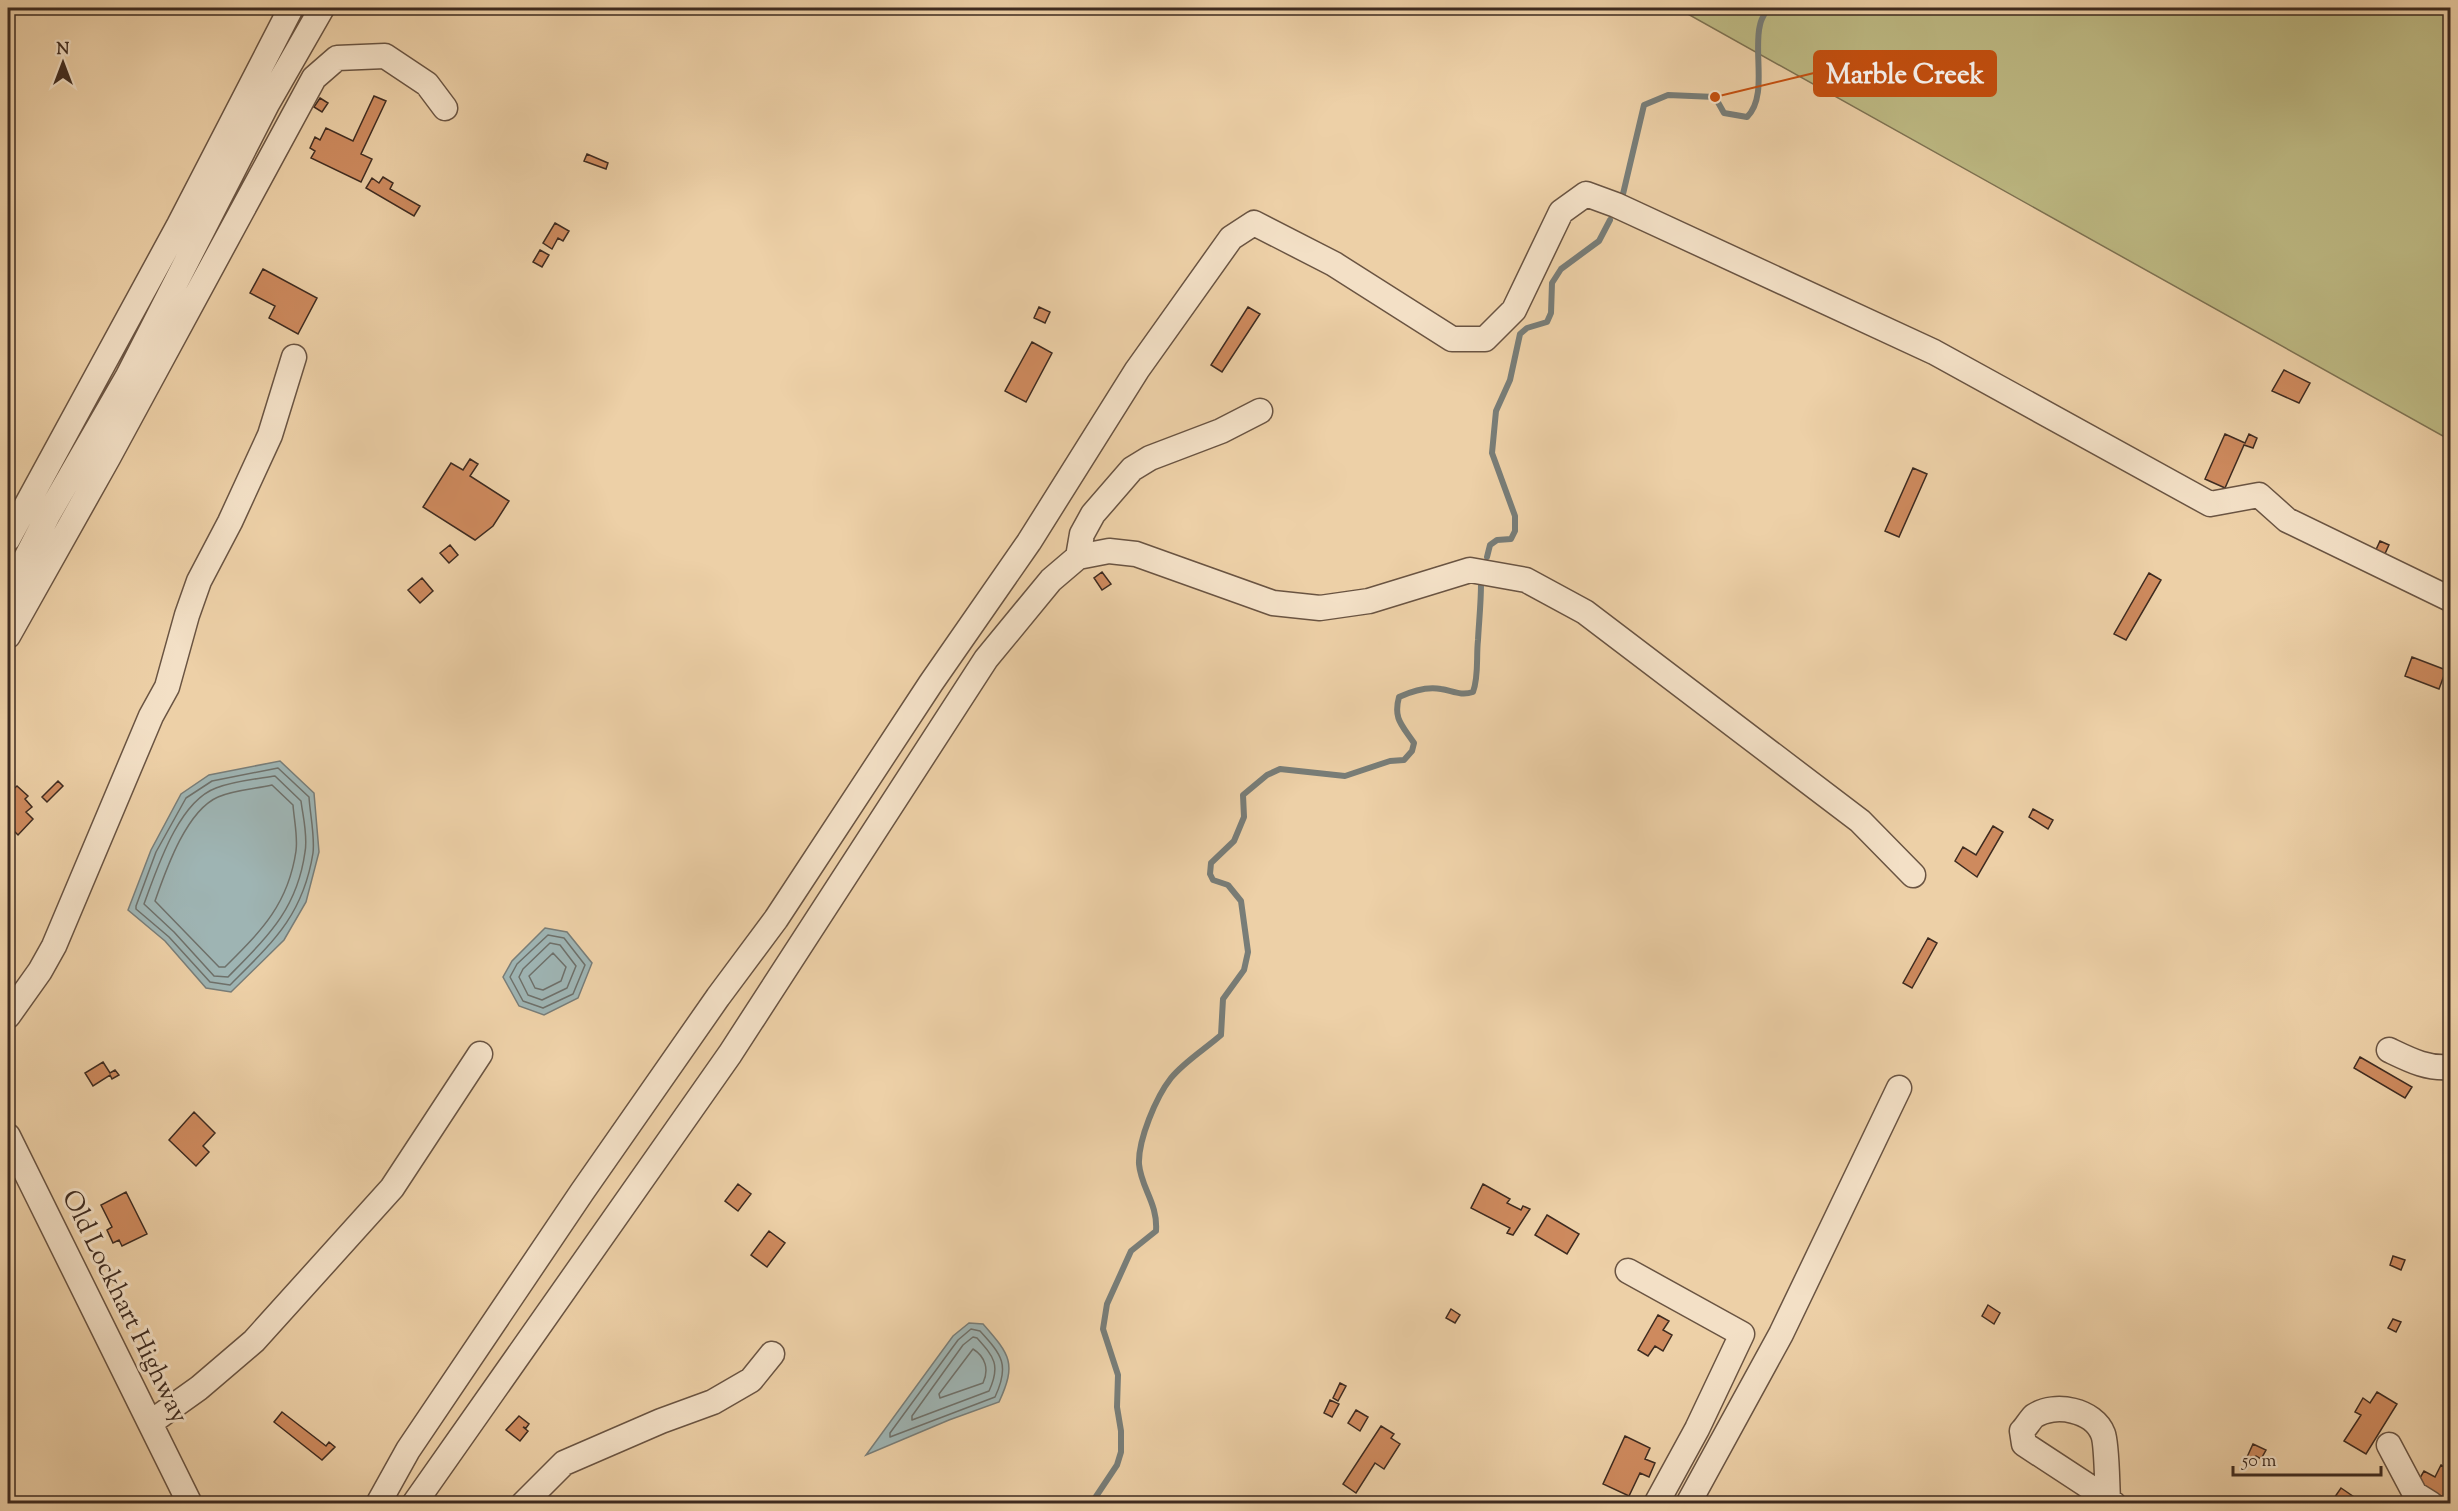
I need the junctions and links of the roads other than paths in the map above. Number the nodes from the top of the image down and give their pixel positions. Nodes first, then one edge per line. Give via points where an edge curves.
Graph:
1 (291, 8) edge
2 (322, 8) edge
3 (446, 108) dead end
4 (294, 357) dead end
5 (1260, 411) dead end
6 (8, 539) edge
7 (1078, 557) junction
8 (8, 593) edge
9 (2451, 599) edge
10 (8, 636) edge
11 (1912, 874) dead end
12 (8, 1016) edge
13 (2389, 1050) dead end
14 (480, 1054) dead end
15 (2451, 1067) edge
16 (1899, 1088) dead end
17 (8, 1137) edge
18 (1628, 1271) dead end
19 (772, 1354) dead end
20 (150, 1423) junction
21 (2389, 1445) dead end
22 (190, 1503) edge
23 (378, 1503) edge
24 (414, 1503) edge
25 (523, 1503) edge
26 (1656, 1503) edge
27 (1688, 1503) edge
28 (2431, 1503) edge

1 - 6 street via 179,225
2 - 8 street via 267,104 128,376
3 - 10 street via 427,84 385,56 337,58 314,78
4 - 12 street via 270,435 192,601 167,687 151,716 54,946
5 - 7 street via 1132,469 1087,524
7 - 11 street via 1109,551 1136,554 1272,603 1320,608 1369,601 1470,570 1526,580 1585,612 1860,821
7 - 24 street via 1051,580 986,659 730,1054
9 - 23 street via 2287,520 2259,495 2210,504 1934,352 1586,194 1562,212 1514,310 1485,339 1452,339 1334,264 1254,223 1231,238 1137,370 1029,542 776,919 582,1192 408,1450
13 - 15 street via 2426,1066
14 - 20 street via 392,1188 254,1341
16 - 27 street via 1781,1334
17 - 20 street, Old Lockhart Highway
18 - 26 street via 1742,1334
19 - 25 street via 751,1380 713,1402 564,1463
20 - 22 street, Old Lockhart Highway
21 - 28 street via 2415,1494

